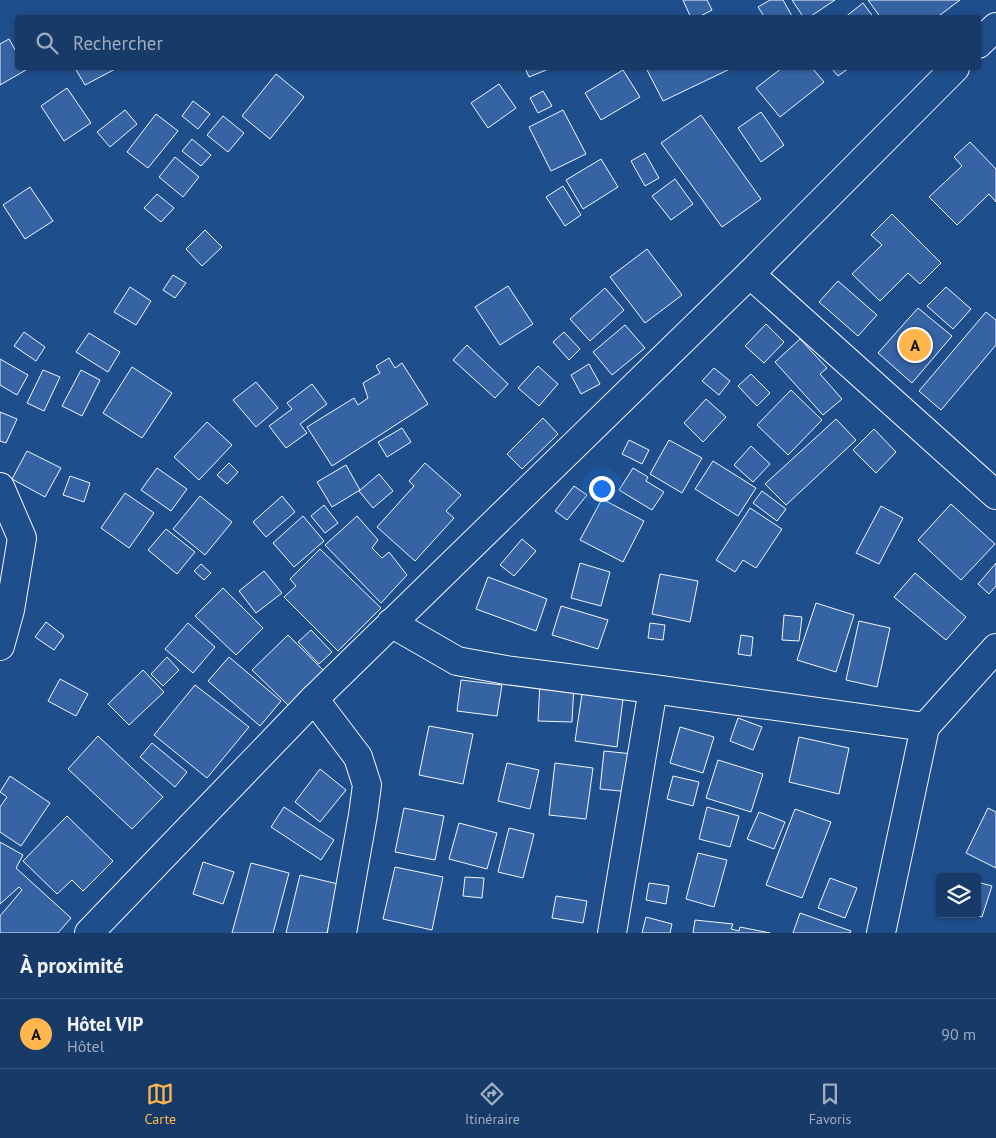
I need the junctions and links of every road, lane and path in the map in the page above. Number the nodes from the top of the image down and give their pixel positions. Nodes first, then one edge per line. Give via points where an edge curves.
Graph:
1 (996, 27) edge
2 (981, 41) edge
3 (954, 70) edge
4 (750, 274) junction
5 (0, 487) edge
6 (996, 495) edge
7 (5, 608) edge
8 (391, 623) junction
9 (0, 646) edge
10 (996, 648) edge
11 (653, 689) junction
12 (314, 699) junction
13 (924, 727) junction
14 (89, 933) edge
15 (342, 933) edge
16 (612, 933) edge
17 (881, 933) edge

1 - 2 main road
3 - 4 main road
4 - 6 main road
4 - 8 main road
5 - 7 main road via 22,538
7 - 9 main road
8 - 11 main road via 457,661
8 - 12 main road
10 - 13 main road
11 - 13 main road
11 - 16 main road
12 - 14 main road
12 - 15 main road via 358,757 366,786
13 - 17 main road

